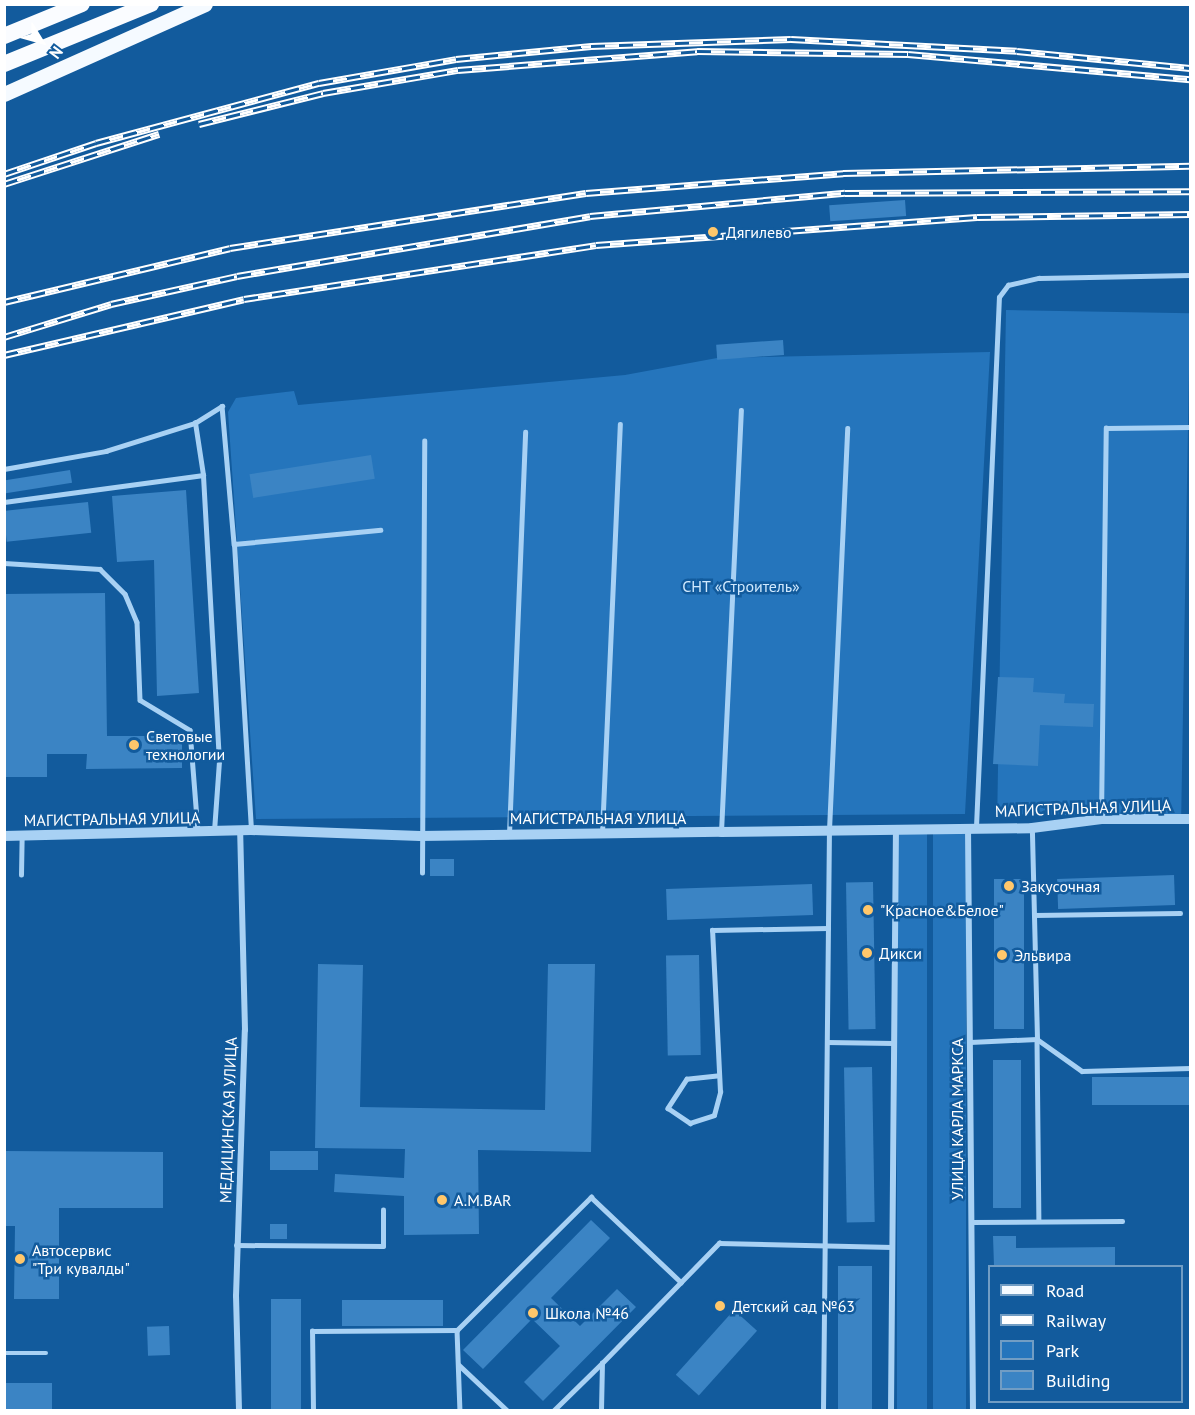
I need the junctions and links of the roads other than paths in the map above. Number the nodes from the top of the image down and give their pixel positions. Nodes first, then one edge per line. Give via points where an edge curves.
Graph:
1 (82, 4) edge
2 (151, 4) edge
3 (206, 4) edge
4 (4, 36) edge
5 (4, 64) edge
6 (4, 94) edge
7 (1191, 276) edge
8 (741, 410) dead end
9 (195, 423) junction
10 (620, 424) dead end
11 (1191, 427) edge
12 (848, 428) dead end
13 (525, 432) dead end
14 (424, 441) dead end
15 (4, 470) edge
16 (203, 475) junction
17 (4, 502) edge
18 (380, 530) dead end
19 (234, 544) junction
20 (4, 563) edge
21 (1101, 819) junction
22 (1191, 819) edge
23 (972, 827) junction
24 (1032, 828) junction
25 (896, 829) junction
26 (830, 830) junction
27 (214, 831) junction
28 (246, 831) junction
29 (198, 832) junction
30 (721, 832) junction
31 (602, 833) junction
32 (509, 834) junction
33 (4, 836) edge
34 (22, 836) junction
35 (420, 836) junction
36 (422, 873) dead end
37 (21, 875) dead end
38 (1180, 913) dead end
39 (1035, 915) junction
40 (828, 928) junction
41 (1037, 1039) junction
42 (827, 1042) junction
43 (970, 1042) junction
44 (893, 1043) junction
45 (1191, 1068) edge
46 (717, 1076) junction
47 (383, 1210) dead end
48 (1039, 1220) junction
49 (1122, 1221) dead end
50 (971, 1222) junction
51 (236, 1245) junction
52 (825, 1245) junction
53 (892, 1247) junction
54 (681, 1282) junction
55 (457, 1330) junction
56 (4, 1353) edge
57 (46, 1353) dead end
58 (602, 1363) junction
59 (458, 1364) junction
60 (239, 1410) edge
61 (313, 1410) edge
62 (460, 1410) edge
63 (507, 1410) edge
64 (554, 1410) edge
65 (601, 1410) edge
66 (823, 1410) edge
67 (891, 1410) edge
68 (973, 1410) edge

1 - 4 highway
2 - 5 highway
3 - 6 main road
7 - 23 lane via 1039,278 1008,285 999,297
8 - 30 lane
9 - 15 lane via 106,451
9 - 16 lane
9 - 19 lane via 222,406
10 - 31 lane
11 - 21 lane via 1106,428
12 - 26 lane
13 - 32 lane
14 - 35 lane
16 - 17 lane
16 - 27 lane via 219,762
18 - 19 lane
19 - 28 lane
20 - 29 lane via 100,569 125,594 137,622 140,700 190,730
21 - 22 street, МАГИСТРАЛЬНАЯ УЛИЦА
21 - 24 street, МАГИСТРАЛЬНАЯ УЛИЦА
23 - 24 street, МАГИСТРАЛЬНАЯ УЛИЦА
23 - 25 street, МАГИСТРАЛЬНАЯ УЛИЦА
23 - 43 street, УЛИЦА КАРЛА МАРКСА
24 - 39 lane
25 - 26 street, МАГИСТРАЛЬНАЯ УЛИЦА
25 - 44 street
26 - 30 street, МАГИСТРАЛЬНАЯ УЛИЦА
26 - 40 lane
27 - 28 street, МАГИСТРАЛЬНАЯ УЛИЦА
27 - 29 street, МАГИСТРАЛЬНАЯ УЛИЦА
28 - 35 street, МАГИСТРАЛЬНАЯ УЛИЦА
28 - 51 street, МЕДИЦИНСКАЯ УЛИЦА via 245,1029
29 - 34 street, МАГИСТРАЛЬНАЯ УЛИЦА
30 - 31 street, МАГИСТРАЛЬНАЯ УЛИЦА
31 - 32 street, МАГИСТРАЛЬНАЯ УЛИЦА
32 - 35 street, МАГИСТРАЛЬНАЯ УЛИЦА
33 - 34 street, МАГИСТРАЛЬНАЯ УЛИЦА
34 - 37 lane
35 - 36 lane
38 - 39 lane
39 - 41 lane
40 - 42 lane
40 - 46 lane via 712,930
41 - 43 lane
41 - 45 lane via 1082,1071
41 - 48 lane
42 - 44 lane
42 - 52 lane
43 - 50 street, УЛИЦА КАРЛА МАРКСА
44 - 53 street
46 - 46 lane via 714,1115 690,1123 668,1108 687,1078
47 - 51 lane via 383,1246
48 - 49 lane
48 - 50 lane
50 - 68 street, УЛИЦА КАРЛА МАРКСА
51 - 60 street, МЕДИЦИНСКАЯ УЛИЦА
52 - 53 lane
52 - 54 lane via 719,1243
52 - 66 lane
53 - 67 street
54 - 55 lane via 591,1197
54 - 58 lane
55 - 59 lane
55 - 61 lane via 312,1331
56 - 57 lane
58 - 64 lane
58 - 65 lane
59 - 62 lane
59 - 63 lane

